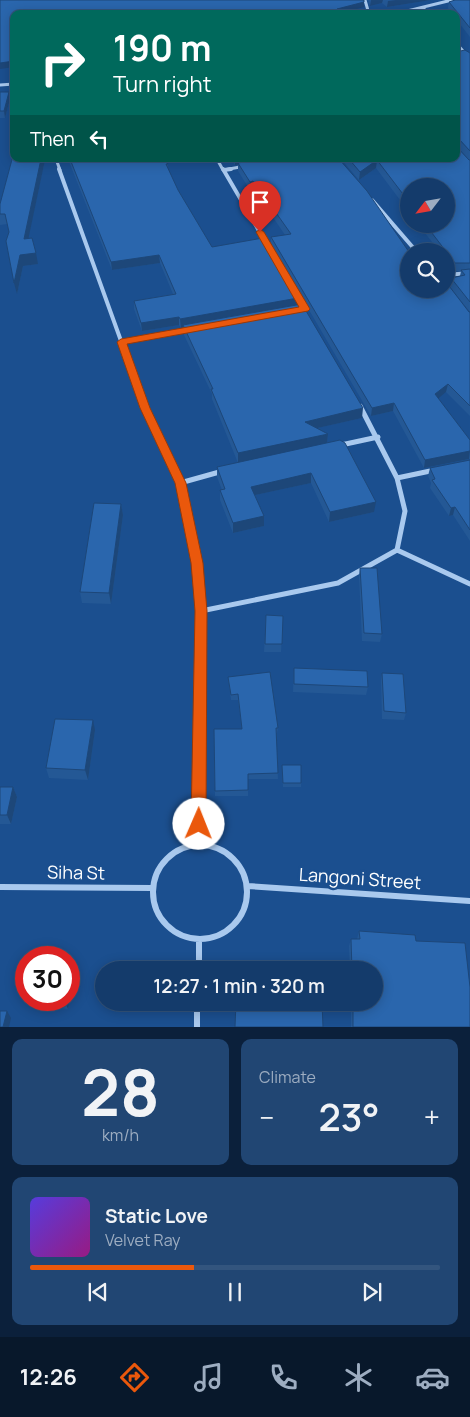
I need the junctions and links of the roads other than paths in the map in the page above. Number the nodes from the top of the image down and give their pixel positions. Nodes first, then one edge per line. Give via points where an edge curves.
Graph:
1 (452, 0) edge
2 (423, 8) joint
3 (413, 10) edge
4 (460, 48) edge
5 (470, 59) edge
6 (57, 162) edge
7 (219, 162) edge
8 (253, 164) edge
9 (224, 170) junction
10 (367, 194) edge
11 (409, 243) edge
12 (470, 273) edge
13 (455, 274) edge
14 (296, 311) edge
15 (199, 328) edge
16 (121, 342) junction
17 (358, 403) edge
18 (378, 437) junction
19 (331, 447) edge
20 (443, 468) edge
21 (229, 469) edge
22 (397, 478) junction
23 (180, 483) junction
24 (397, 550) junction
25 (470, 584) edge
26 (201, 611) junction
27 (199, 843) junction
28 (248, 886) junction
29 (0, 887) edge
30 (152, 888) junction
31 (470, 901) edge
32 (200, 941) junction
33 (199, 961) edge
34 (198, 1011) edge
35 (197, 1027) edge

1 - 2 street
2 - 3 street
4 - 5 street
6 - 16 street
7 - 9 street
8 - 9 street
9 - 14 street via 305,309
10 - 11 street
12 - 13 street
15 - 16 street
16 - 23 street via 145,408
17 - 18 street
18 - 19 street
18 - 22 street
20 - 22 street
21 - 23 street
22 - 24 street via 405,511
23 - 26 street via 197,563
24 - 25 street
24 - 26 street via 338,582
26 - 27 street
27 - 28 street via 224,849 242,867
27 - 30 street via 176,850 160,866
28 - 31 street, Langoni Street
28 - 32 street via 241,916 223,934
29 - 30 street, Siha St
30 - 32 street via 157,914 174,934
32 - 33 street
34 - 35 street

